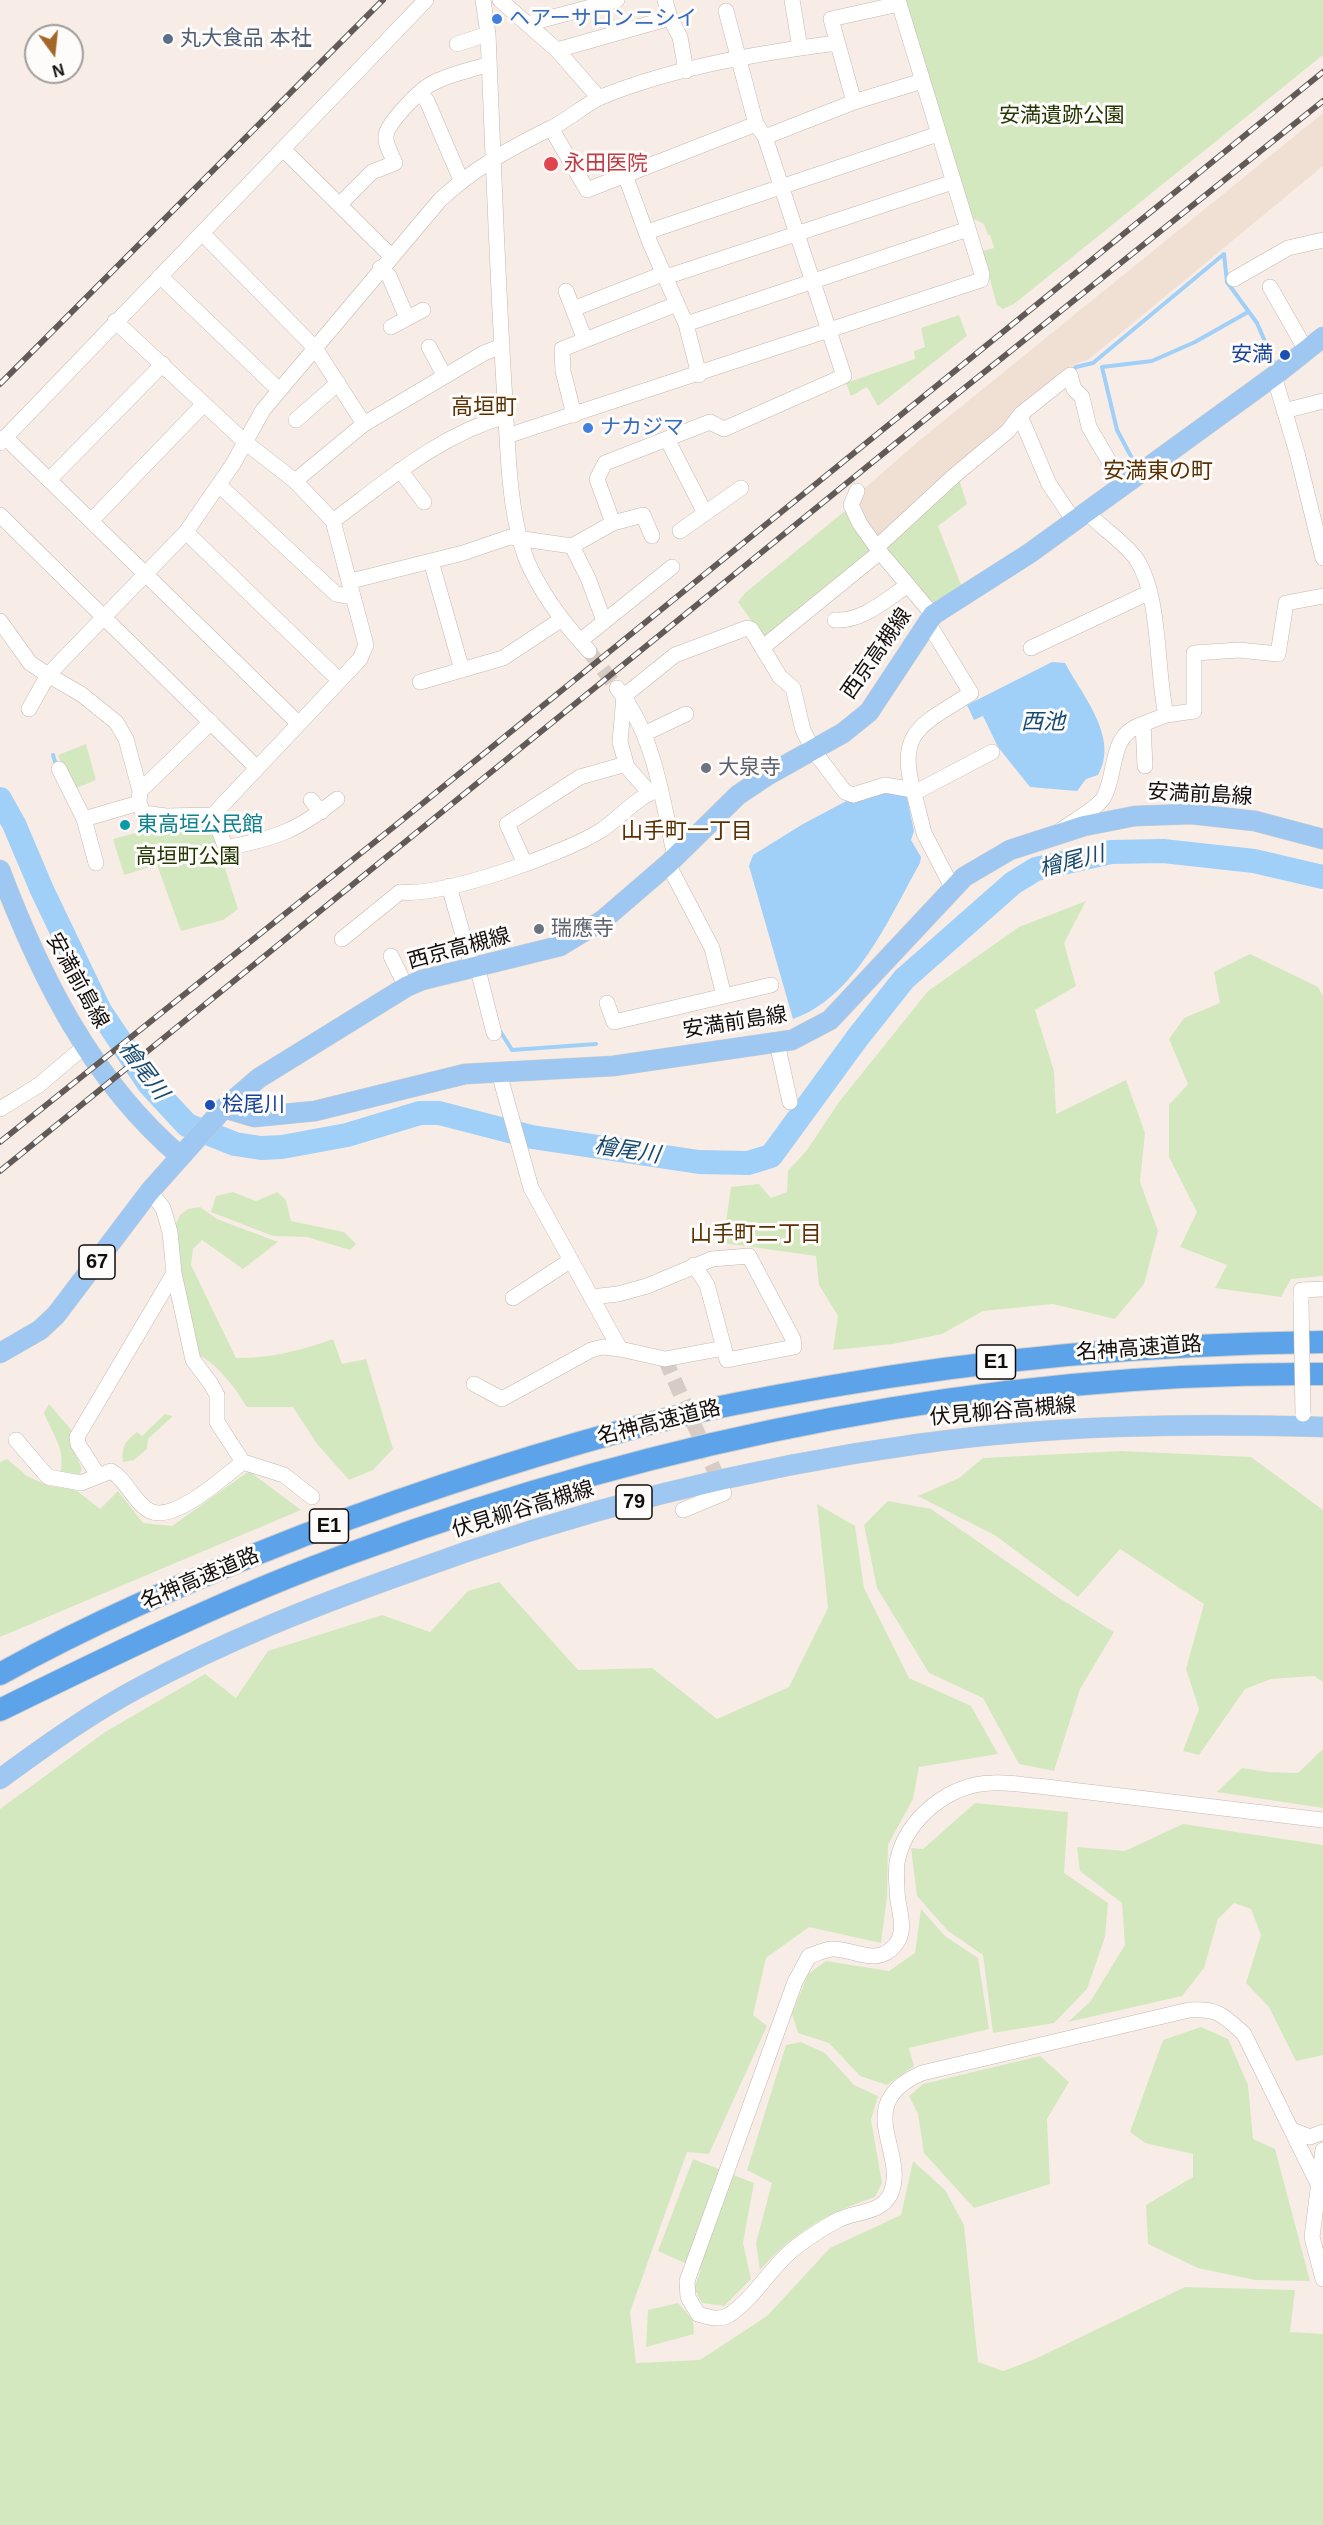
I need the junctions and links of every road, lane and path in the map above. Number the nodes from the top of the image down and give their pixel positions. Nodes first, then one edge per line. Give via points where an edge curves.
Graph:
1 (426, 0) edge
2 (483, 0) edge
3 (500, 0) edge
4 (616, 0) edge
5 (665, 0) edge
6 (792, 0) edge
7 (899, 2) edge
8 (726, 11) dead end
9 (670, 18) junction
10 (528, 24) junction
11 (488, 34) junction
12 (837, 43) junction
13 (457, 44) dead end
14 (800, 48) junction
15 (557, 50) junction
16 (738, 59) junction
17 (489, 64) junction
18 (686, 71) junction
19 (922, 81) junction
20 (420, 93) junction
21 (599, 98) junction
22 (854, 102) junction
23 (551, 128) junction
24 (761, 130) junction
25 (938, 134) junction
26 (284, 148) junction
27 (494, 158) junction
28 (625, 175) junction
29 (461, 180) junction
30 (953, 182) junction
31 (782, 188) junction
32 (340, 204) junction
33 (968, 229) junction
34 (647, 232) junction
35 (203, 234) junction
36 (797, 234) junction
37 (1323, 240) edge
38 (391, 256) junction
39 (381, 268) junction
40 (666, 275) junction
41 (160, 276) junction
42 (1234, 279) dead end
43 (812, 281) junction
44 (1270, 287) dead end
45 (566, 291) dead end
46 (677, 304) junction
47 (573, 309) junction
48 (423, 310) dead end
49 (407, 318) junction
50 (115, 321) junction
51 (686, 324) junction
52 (391, 327) dead end
53 (829, 332) junction
54 (1323, 337) edge
55 (585, 340) junction
56 (502, 346) junction
57 (429, 347) dead end
58 (315, 348) junction
59 (1306, 350) junction
60 (163, 364) junction
61 (444, 375) junction
62 (699, 375) junction
63 (1274, 376) junction
64 (338, 383) junction
65 (279, 390) junction
66 (1323, 401) edge
67 (203, 405) junction
68 (1284, 411) junction
69 (574, 415) junction
70 (506, 416) junction
71 (1020, 416) junction
72 (296, 420) dead end
73 (364, 424) junction
74 (507, 436) junction
75 (667, 439) junction
76 (3, 440) edge
77 (244, 442) junction
78 (400, 470) junction
79 (49, 480) junction
80 (295, 481) junction
81 (219, 485) junction
82 (1123, 485) junction
83 (741, 488) dead end
84 (857, 491) dead end
85 (424, 502) dead end
86 (705, 513) junction
87 (0, 515) edge
88 (1080, 516) junction
89 (333, 520) junction
90 (91, 521) junction
91 (613, 523) junction
92 (680, 531) dead end
93 (186, 532) junction
94 (652, 536) dead end
95 (522, 540) junction
96 (572, 546) junction
97 (878, 549) junction
98 (1323, 558) edge
99 (431, 561) junction
100 (672, 567) dead end
101 (146, 575) junction
102 (351, 581) junction
103 (908, 585) junction
104 (1150, 592) junction
105 (1323, 596) edge
106 (353, 597) junction
107 (104, 616) junction
108 (930, 618) junction
109 (562, 619) junction
110 (835, 620) dead end
111 (0, 621) edge
112 (604, 621) junction
113 (762, 648) junction
114 (1030, 648) dead end
115 (462, 670) junction
116 (48, 675) junction
117 (339, 681) junction
118 (430, 684) dead end
119 (621, 692) junction
120 (29, 709) dead end
121 (686, 714) dead end
122 (1166, 715) junction
123 (211, 722) junction
124 (298, 723) junction
125 (1143, 724) junction
126 (644, 734) junction
127 (813, 750) junction
128 (992, 752) dead end
129 (626, 764) junction
130 (256, 766) junction
131 (1145, 766) dead end
132 (59, 769) dead end
133 (654, 791) junction
134 (913, 791) junction
135 (139, 797) junction
136 (337, 799) dead end
137 (213, 815) junction
138 (84, 819) junction
139 (1059, 832) junction
140 (1323, 839) edge
141 (672, 860) junction
142 (96, 863) dead end
143 (525, 864) junction
144 (0, 870) edge
145 (449, 886) junction
146 (953, 889) junction
147 (342, 939) dead end
148 (392, 956) dead end
149 (475, 966) junction
150 (771, 985) dead end
151 (406, 987) junction
152 (724, 996) junction
153 (607, 1003) dead end
154 (494, 1033) dead end
155 (777, 1043) junction
156 (85, 1046) junction
157 (499, 1073) junction
158 (789, 1102) dead end
159 (0, 1109) edge
160 (219, 1112) junction
161 (183, 1152) junction
162 (150, 1191) junction
163 (571, 1260) junction
164 (694, 1265) junction
165 (174, 1273) junction
166 (1323, 1289) edge
167 (591, 1296) junction
168 (513, 1298) dead end
169 (1323, 1331) edge
170 (1323, 1342) edge
171 (724, 1348) junction
172 (620, 1349) junction
173 (0, 1353) edge
174 (1323, 1374) edge
175 (474, 1384) dead end
176 (674, 1418) junction
177 (1303, 1420) junction
178 (1323, 1427) edge
179 (16, 1440) dead end
180 (243, 1462) junction
181 (98, 1475) junction
182 (724, 1493) dead end
183 (312, 1497) dead end
184 (683, 1510) dead end
185 (134, 1645) junction
186 (0, 1672) edge
187 (0, 1710) edge
188 (0, 1718) edge
189 (1, 1776) edge
190 (1323, 1820) edge
191 (1292, 2130) junction
192 (1323, 2132) edge
193 (1323, 2150) edge
194 (1317, 2182) junction
195 (1323, 2279) edge

1 - 26 street
2 - 11 street
3 - 10 street
4 - 10 street
5 - 9 street
6 - 14 street
7 - 12 street via 831,19
7 - 19 street
8 - 16 street
9 - 15 street
9 - 18 street via 680,37
10 - 15 street
11 - 13 street
11 - 17 street
12 - 14 street
12 - 22 street
14 - 16 street
15 - 21 street
16 - 18 street
16 - 24 street
17 - 20 street via 431,84
17 - 27 street
18 - 21 street
19 - 22 street
19 - 25 street
20 - 29 street
20 - 32 street via 389,124 386,140 395,163 372,172
21 - 23 street
22 - 24 street
23 - 27 street
23 - 28 street via 587,190
24 - 28 street
24 - 31 street
25 - 30 street
25 - 31 street
26 - 32 street
26 - 35 street
27 - 29 street
27 - 56 street
28 - 34 street
29 - 38 street
30 - 33 street
30 - 36 street
31 - 34 street
31 - 36 street
32 - 38 street
33 - 43 street
33 - 53 street via 981,280
34 - 40 street
35 - 41 street
35 - 58 street
36 - 40 street
36 - 43 street
37 - 42 street via 1287,248
38 - 39 street
39 - 49 street via 389,276
39 - 58 street
40 - 46 street
40 - 47 street
41 - 50 street
41 - 65 street
43 - 51 street
43 - 53 street
44 - 59 street
45 - 47 street
46 - 51 street
46 - 55 street
47 - 55 street
48 - 49 street
49 - 52 street
50 - 60 street
50 - 76 street
51 - 62 street
53 - 62 street
53 - 75 street via 843,376 724,429 710,423
54 - 59 main road, 西京高槻線 / 67
55 - 69 street via 562,349 562,371
56 - 61 street
56 - 70 street
57 - 61 street
58 - 64 street
58 - 65 street
59 - 63 main road, 西京高槻線 / 67
60 - 67 street
60 - 79 street
61 - 73 street
62 - 69 street
63 - 68 street
63 - 82 main road, 西京高槻線 / 67
64 - 72 street
64 - 73 street
65 - 77 street
66 - 68 street
67 - 77 street
67 - 90 street
68 - 98 street
69 - 74 street
70 - 74 street
70 - 78 street via 440,442
71 - 82 street via 1070,375 1082,398 1089,427
71 - 88 street via 1048,484
71 - 97 street
73 - 80 street
74 - 95 street via 515,515
75 - 86 street
75 - 91 street via 605,463 597,479
76 - 79 street
77 - 80 street
77 - 81 street
78 - 85 street
78 - 89 street
79 - 90 street
80 - 89 street
81 - 93 street
81 - 106 street via 336,594
82 - 88 main road, 西京高槻線 / 67
83 - 86 street
84 - 97 street via 851,505
86 - 92 street
87 - 107 street
88 - 104 street via 1128,549
88 - 108 main road, 西京高槻線 / 67
89 - 102 street
90 - 101 street
91 - 94 street via 643,514
91 - 96 street
93 - 101 street
93 - 117 street
95 - 96 street
95 - 99 street via 510,537
95 - 109 street via 535,577
96 - 112 street
97 - 103 street
97 - 113 street
99 - 102 street
99 - 115 street
100 - 112 street
101 - 107 street
101 - 124 street
102 - 106 street
103 - 108 street
103 - 110 street via 858,617
104 - 114 street via 1056,632
104 - 122 street
105 - 122 street via 1286,603 1278,654 1239,650 1194,653 1194,711
106 - 117 street via 366,650
107 - 116 street
107 - 123 street
108 - 127 main road, 西京高槻線 / 67 via 869,712
108 - 134 street via 970,693 915,731 909,741
109 - 112 street via 584,646
109 - 115 street via 503,658
111 - 116 street via 30,663
113 - 119 street via 751,629 735,631 675,655
113 - 127 street via 780,677 793,688 803,730
115 - 118 street
116 - 120 street
116 - 135 street via 81,694 116,722 126,739
117 - 124 street
119 - 126 street
119 - 129 street via 620,742
121 - 126 street
122 - 125 street
123 - 130 street
123 - 135 street
124 - 130 street
125 - 131 street
125 - 139 street via 1129,730 1119,741 1103,799
126 - 133 street
127 - 134 street via 849,794 885,785
127 - 141 main road, 西京高槻線 / 67 via 738,795
128 - 134 street via 971,771
129 - 133 street
129 - 143 street via 580,777 507,824
130 - 137 street
132 - 138 street
133 - 141 street
133 - 143 street via 591,836
134 - 146 street via 924,833
135 - 137 street via 143,813
135 - 138 street
136 - 137 street via 316,806 288,833 257,835 226,848
138 - 142 street
139 - 140 main road, 安満前島線 via 1135,816 1191,814 1255,821
139 - 146 main road, 安満前島線 via 1002,854 964,877
141 - 149 main road, 西京高槻線 / 67 via 603,920 560,946
141 - 152 street via 712,948
143 - 145 street
144 - 156 main road, 安満前島線 via 28,945
145 - 147 street via 400,892
145 - 149 street
146 - 155 main road, 安満前島線 via 830,1020 804,1035
148 - 151 street
149 - 151 main road, 西京高槻線 / 67
149 - 154 street
150 - 152 street
151 - 160 main road, 西京高槻線 / 67 via 259,1078
152 - 153 street via 614,1022
155 - 157 main road, 安満前島線 via 613,1066
155 - 158 street
156 - 159 street via 39,1085
156 - 161 main road, 安満前島線 via 111,1083 164,1142
157 - 160 main road, 安満前島線 via 441,1078 315,1111 254,1117
157 - 163 street via 531,1188
160 - 161 main road, 西京高槻線 / 67
161 - 162 main road, 西京高槻線 / 67
162 - 165 street via 163,1208 173,1244
162 - 173 main road, 西京高槻線 / 67 via 56,1315 40,1330
163 - 167 street
163 - 168 street
164 - 167 street via 647,1286
164 - 171 street via 707,1285
164 - 171 street via 712,1259 749,1256 794,1347 727,1360
165 - 180 street via 193,1360 217,1395 217,1422
165 - 181 street via 77,1437
166 - 177 street, bridge via 1301,1290
167 - 172 street
169 - 176 highway via 1106,1339 1001,1350 770,1387
170 - 176 highway, 名神高速道路 / E1 via 1157,1347 1002,1361 888,1376
171 - 172 street via 665,1359
172 - 175 street via 591,1350 502,1399
174 - 185 highway, 名神高速道路 / E1 via 1151,1379 1008,1392 871,1411 746,1437 598,1473 472,1510 239,1597
176 - 186 highway, 名神高速道路 / E1 via 567,1447 363,1513 174,1589
177 - 178 main road, 伏見柳谷高槻線 / 79
177 - 189 main road, 伏見柳谷高槻線 / 79 via 1086,1428 919,1443 759,1472 601,1511 445,1558 209,1652 138,1688
179 - 181 street via 48,1477 81,1483
180 - 181 street via 204,1493 164,1513 151,1512 115,1472
180 - 183 street via 284,1475
182 - 184 street
185 - 187 highway, 名神高速道路 / E1
185 - 188 highway, 名神高速道路 / E1
190 - 191 street via 991,1783 962,1790 933,1805 912,1827 898,1859 897,1893 902,1925 896,1944 880,1956 833,1949 809,1956 795,1982 687,2281 688,2297 698,2314 713,2319 728,2316 787,2253 809,2237 841,2218 879,2207 889,2197 894,2183 885,2108 902,2081 922,2073 1189,2010 1209,2009 1245,2034
191 - 192 street via 1310,2137
191 - 194 street
193 - 194 street
194 - 195 street via 1312,2237

